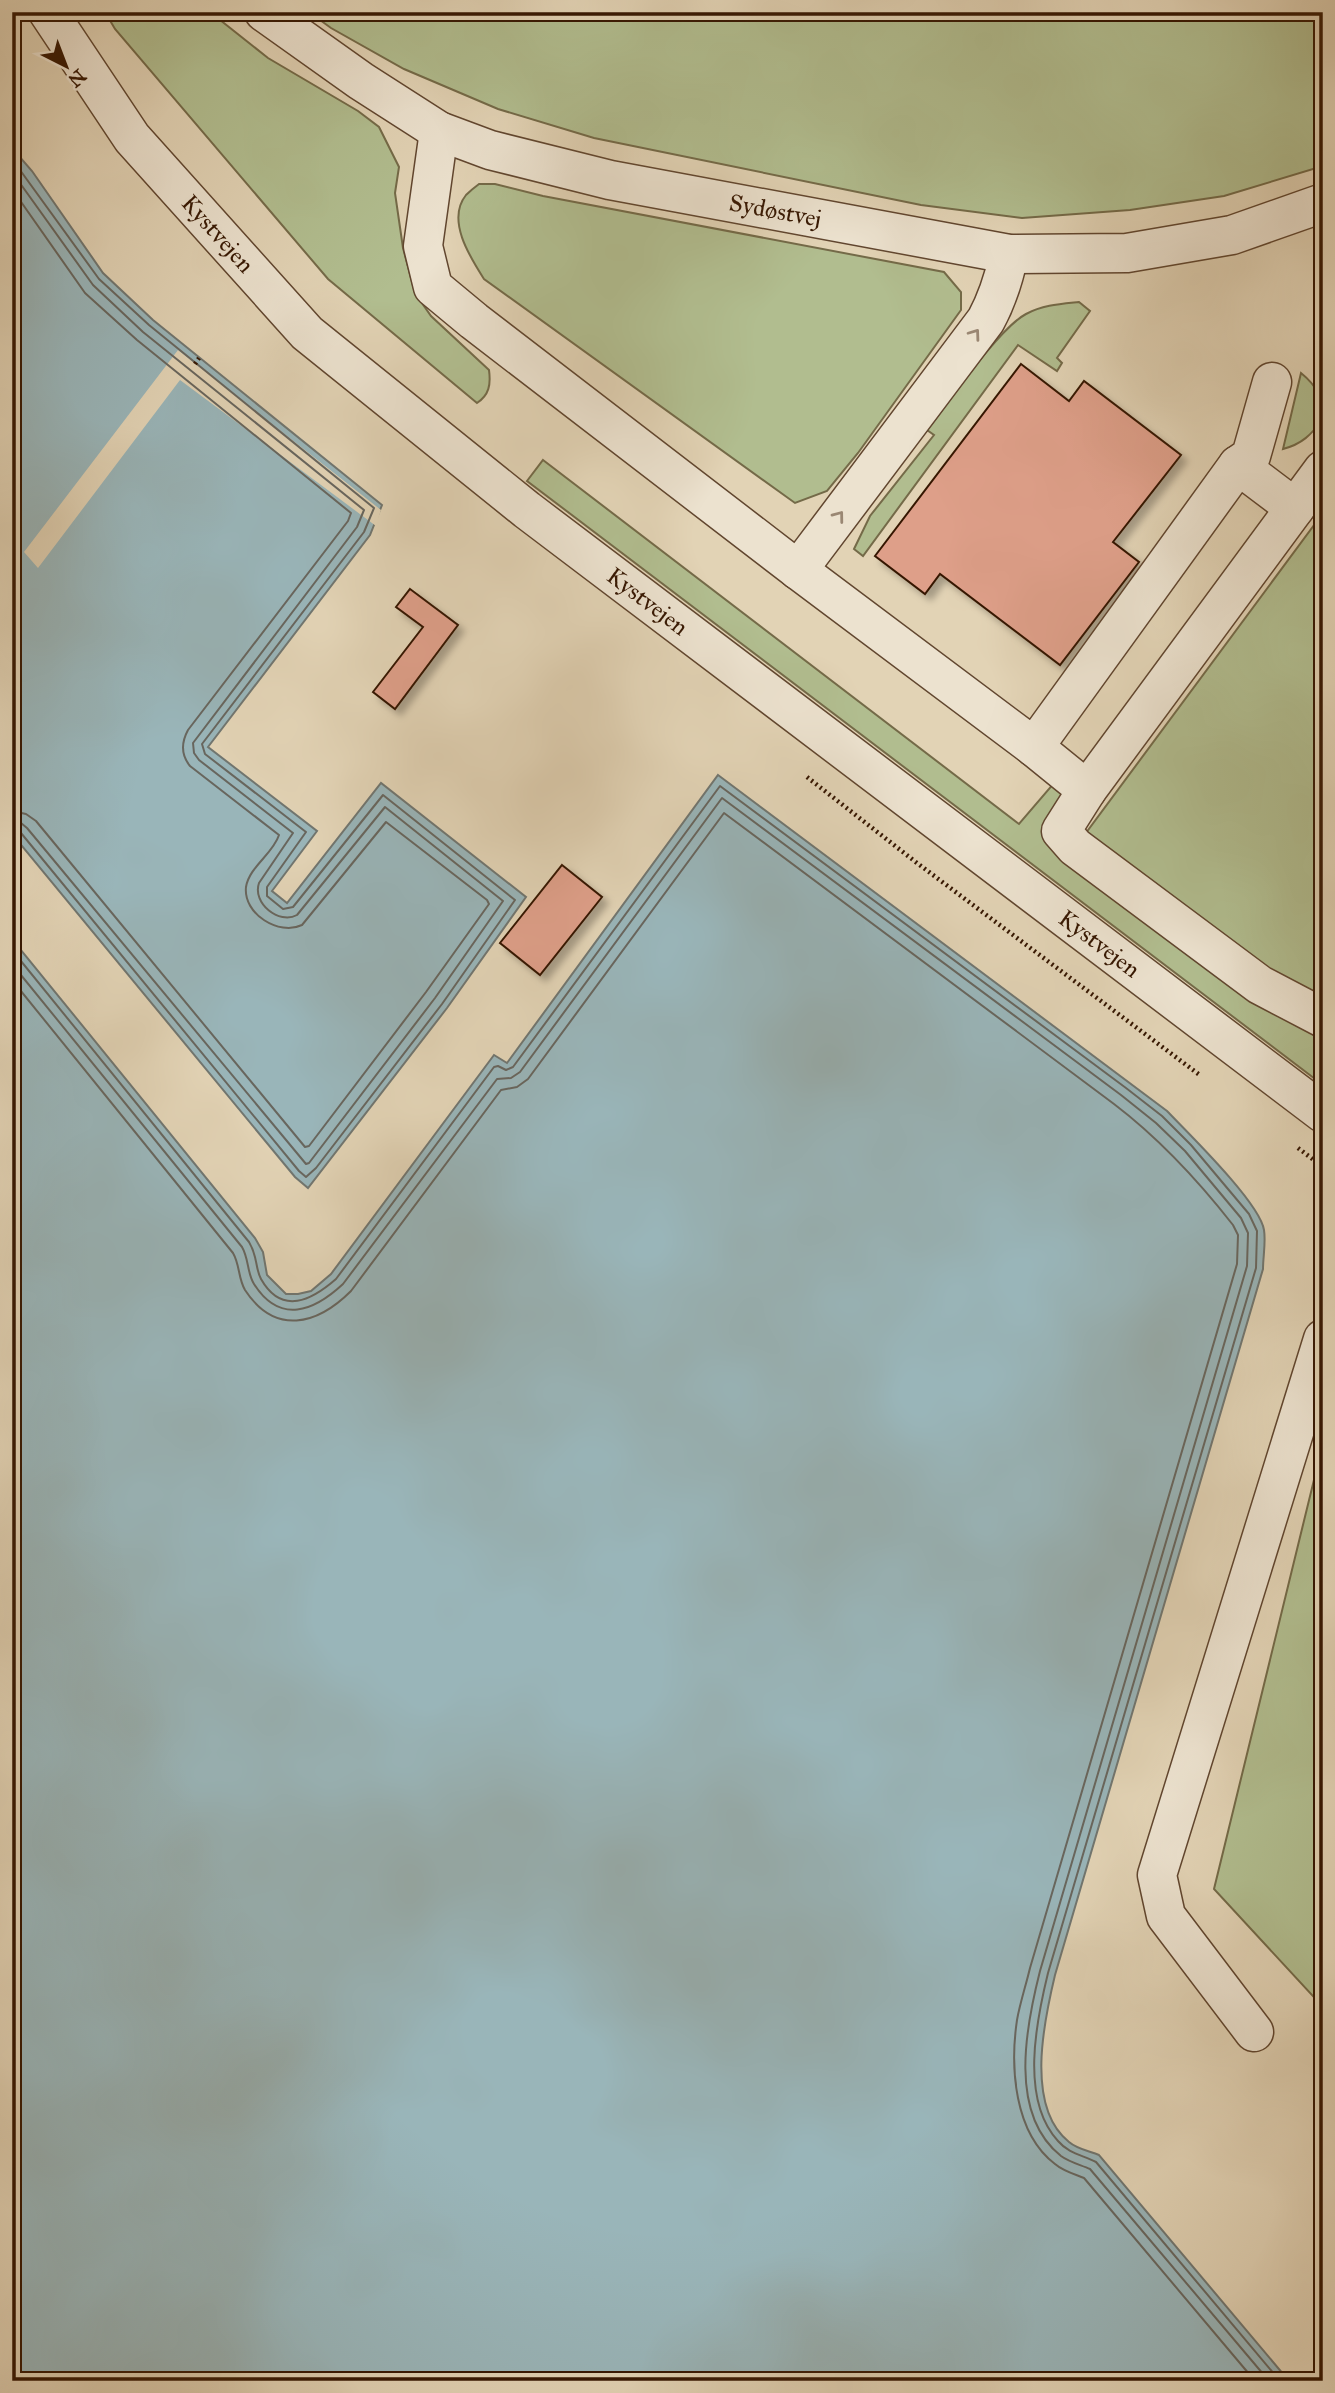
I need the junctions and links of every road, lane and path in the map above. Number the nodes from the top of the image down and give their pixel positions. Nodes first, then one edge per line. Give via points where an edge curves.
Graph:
1 (48, 12) edge
2 (264, 12) edge
3 (439, 131) junction
4 (1323, 203) edge
5 (1009, 254) junction
6 (199, 358) dead end
7 (195, 364) dead end
8 (1272, 382) dead end
9 (1238, 465) junction
10 (1323, 470) edge
11 (1295, 508) junction
12 (798, 570) junction
13 (1034, 747) junction
14 (1087, 790) junction
15 (1323, 1018) edge
16 (1323, 1113) edge
17 (1323, 1339) edge
18 (1254, 2032) dead end

1 - 16 street, Kystvejen via 132,138 307,333 527,509
2 - 3 street, Sydøstvej
3 - 5 street, Sydøstvej via 490,150 610,180
3 - 12 street via 424,246 433,287
4 - 5 street, Sydøstvej via 1232,235 1127,253
12 -> 5 street via 986,320 1003,283
6 - 7 path
8 - 9 street via 1251,456
9 - 11 street
9 - 13 street
10 - 11 street
11 - 14 street
12 - 13 street
13 - 14 street
14 - 15 street via 1061,831 1075,847 1260,985
17 - 18 street via 1157,1875 1166,1916

